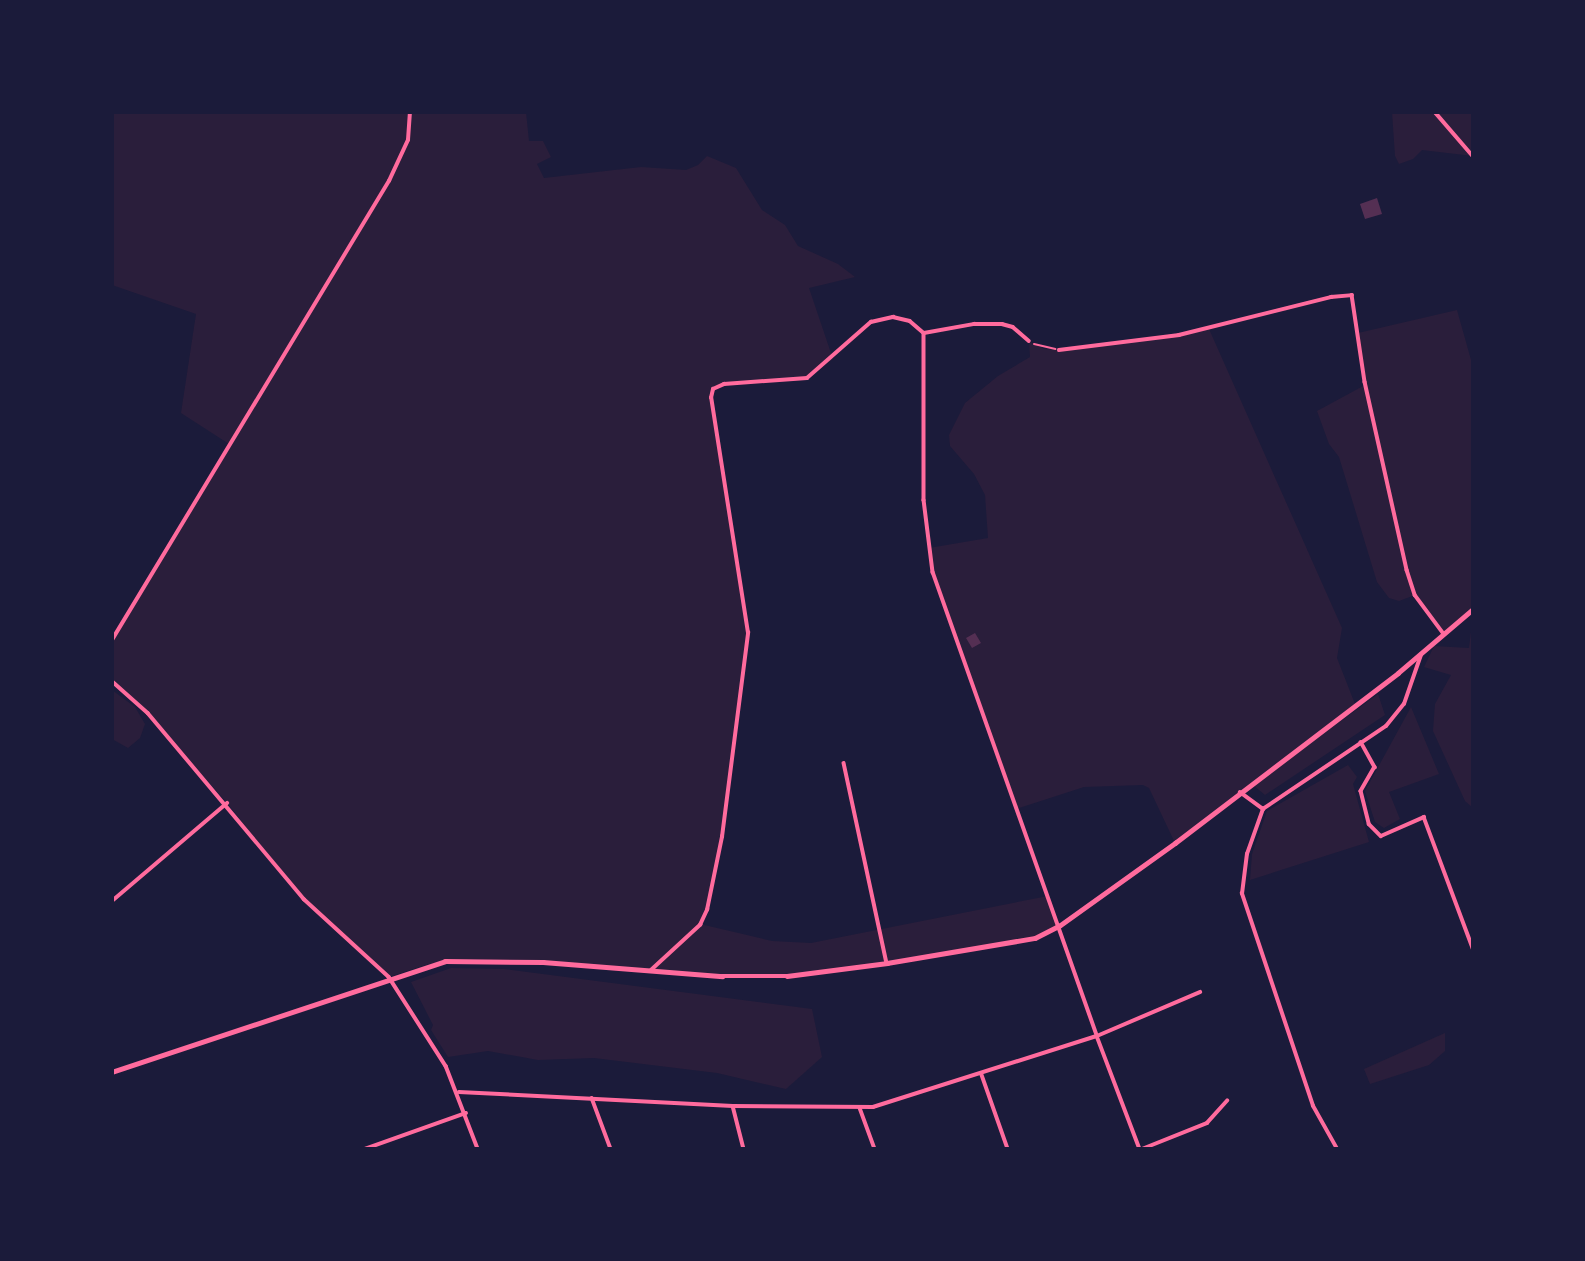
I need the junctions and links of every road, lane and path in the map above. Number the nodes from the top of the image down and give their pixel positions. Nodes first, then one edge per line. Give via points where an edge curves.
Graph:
1 (410, 112) edge
2 (1435, 112) edge
3 (1473, 156) edge
4 (924, 333) junction
5 (1029, 341) joint
6 (1059, 350) joint
7 (1473, 609) edge
8 (1444, 634) junction
9 (112, 640) edge
10 (1422, 653) junction
11 (112, 681) edge
12 (1362, 742) junction
13 (844, 763) dead end
14 (1240, 792) junction
15 (226, 803) junction
16 (1263, 809) junction
17 (112, 901) edge
18 (1059, 926) junction
19 (1473, 948) edge
20 (887, 963) junction
21 (651, 970) junction
22 (389, 977) junction
23 (1200, 992) dead end
24 (1097, 1036) junction
25 (112, 1072) edge
26 (982, 1075) junction
27 (459, 1092) junction
28 (592, 1098) junction
29 (1227, 1101) dead end
30 (733, 1105) junction
31 (860, 1108) junction
32 (466, 1113) junction
33 (365, 1149) edge
34 (478, 1149) edge
35 (611, 1149) edge
36 (744, 1149) edge
37 (875, 1149) edge
38 (1009, 1149) edge
39 (1141, 1149) edge
40 (1337, 1149) edge

1 - 9 street via 408,140 389,181
2 - 3 street
4 - 5 street via 1002,324
4 - 18 street via 924,500 933,572
4 - 21 street via 910,321 893,317 871,322 807,378 724,384 713,389 748,633 722,837 707,910 699,925
5 - 6 path
6 - 8 street via 1179,335 1331,296 1352,295 1365,382 1408,570 1415,595
7 - 8 main road
8 - 10 main road
10 - 12 street via 1404,704 1386,726
10 - 14 main road
11 - 15 street via 148,713
12 - 16 street
12 - 19 street via 1374,766 1361,791 1369,824 1381,836 1424,817
13 - 20 street
14 - 16 street
14 - 18 main road
15 - 17 street
15 - 22 street via 304,899
16 - 40 street via 1247,854 1242,894 1313,1106
18 - 20 main road via 1035,938
18 - 24 street
20 - 21 main road via 787,976
21 - 22 main road via 458,959
22 - 25 main road
22 - 27 street
23 - 24 street
24 - 26 street
24 - 39 street
26 - 31 street
26 - 38 street
27 - 28 street
27 - 32 street
28 - 30 street
28 - 35 street
29 - 39 street via 1207,1123
30 - 31 street
30 - 36 street
31 - 37 street
32 - 33 street
32 - 34 street

